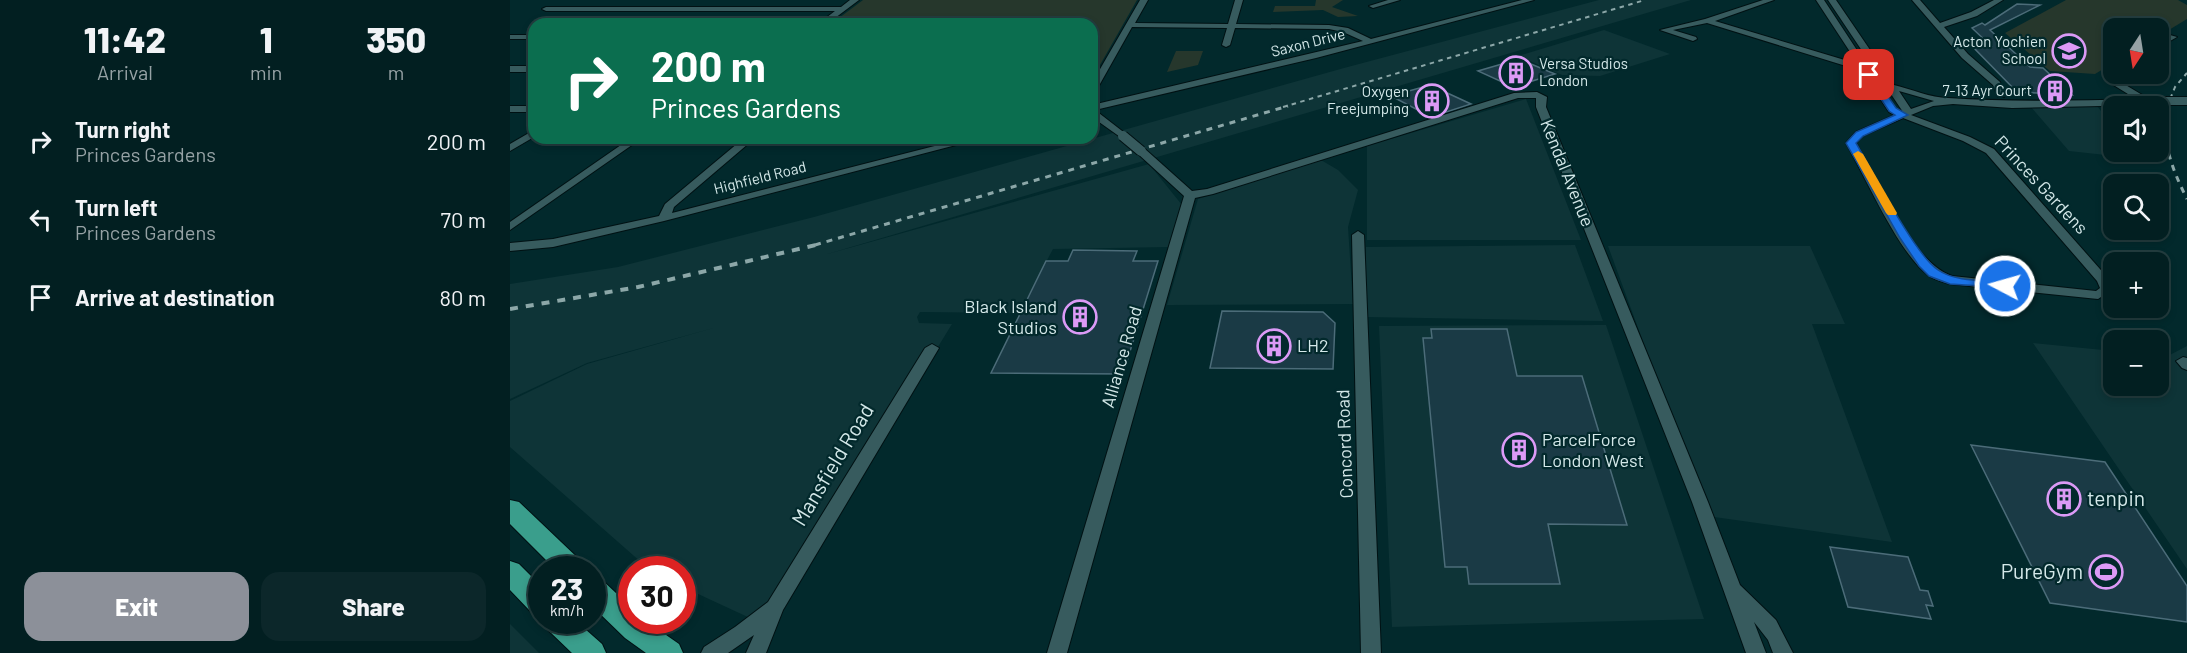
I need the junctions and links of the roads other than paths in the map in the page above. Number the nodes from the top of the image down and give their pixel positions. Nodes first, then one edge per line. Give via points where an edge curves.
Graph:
1 (679, 0) edge
2 (855, 0) edge
3 (1144, 0) edge
4 (1239, 0) edge
5 (1396, 0) edge
6 (1530, 0) edge
7 (1770, 0) edge
8 (1820, 0) edge
9 (1832, 0) edge
10 (1916, 0) edge
11 (1999, 0) edge
12 (1373, 6) dead end
13 (546, 9) dead end
14 (662, 9) junction
15 (842, 9) junction
16 (830, 18) edge
17 (1707, 21) junction
18 (1130, 25) junction
19 (1232, 26) junction
20 (1939, 26) junction
21 (2173, 37) dead end
22 (510, 38) edge
23 (528, 38) edge
24 (1693, 39) dead end
25 (2169, 39) edge
26 (1370, 41) junction
27 (1226, 45) dead end
28 (510, 69) edge
29 (528, 69) edge
30 (1867, 72) junction
31 (1884, 76) junction
32 (1098, 81) edge
33 (2119, 84) edge
34 (1892, 87) junction
35 (2142, 96) edge
36 (2000, 99) junction
37 (2187, 101) edge
38 (1956, 102) junction
39 (2169, 102) edge
40 (2103, 103) edge
41 (510, 109) edge
42 (528, 109) edge
43 (1098, 109) edge
44 (1909, 112) junction
45 (1098, 115) edge
46 (528, 137) edge
47 (628, 144) edge
48 (743, 144) edge
49 (954, 144) edge
50 (510, 148) edge
51 (1190, 195) junction
52 (664, 218) junction
53 (510, 227) edge
54 (1358, 235) dead end
55 (510, 247) edge
56 (932, 348) dead end
57 (510, 509) edge
58 (559, 556) edge
59 (510, 572) edge
60 (1733, 589) junction
61 (528, 590) edge
62 (606, 602) edge
63 (775, 607) junction
64 (1767, 623) junction
65 (1747, 630) junction
66 (571, 634) edge
67 (592, 653) edge
68 (669, 653) edge
69 (711, 653) edge
70 (756, 653) edge
71 (1057, 653) edge
72 (1371, 653) edge
73 (1756, 653) edge
74 (1783, 653) edge

1 - 14 street
2 - 15 street
3 - 18 street
4 - 19 street
5 - 12 street
6 - 26 street, Saxon Drive
7 - 17 street
8 - 30 street, Princes Gardens
9 - 31 street
10 - 20 street
11 - 20 street
13 - 14 street
14 - 15 street
15 - 16 street
17 - 24 street via 1664,30
17 - 30 street
18 - 19 street
18 - 32 street
19 - 26 street via 1334,27
19 - 27 street
20 - 36 street via 1997,84
21 - 25 street
22 - 23 street
26 - 43 street, Saxon Drive
28 - 29 street
30 - 31 street
30 - 44 street, Princes Gardens via 1892,110
31 - 34 street
33 - 35 street
34 - 38 street
34 - 44 street
36 - 38 street
36 - 40 street via 2020,104
37 - 39 street, bridge
38 - 44 street via 1936,102
41 - 42 street
44 - 44 street, Princes Gardens via 1990,151 2107,289 2098,295 1950,280 1934,273 1906,238 1851,143 1859,134
45 - 51 street, bridge
46 - 50 street
47 - 53 street
48 - 52 street, Highfield Road via 669,206
49 - 52 street, Highfield Road
51 - 60 street, Kendal Avenue via 1517,95 1542,98 1541,107
51 - 71 street, Alliance Road
52 - 55 street via 553,243
54 - 72 street, Concord Road
56 - 63 street, Mansfield Road
57 - 58 highway
59 - 61 highway
60 - 64 street, Kendal Avenue
60 - 65 street, Kendal Avenue
62 - 68 highway via 634,629
63 - 69 street, Mansfield Road
63 - 70 street, Mansfield Road
64 - 65 street
64 - 74 street, Kendal Avenue
65 - 73 street, Kendal Avenue
66 - 67 highway

